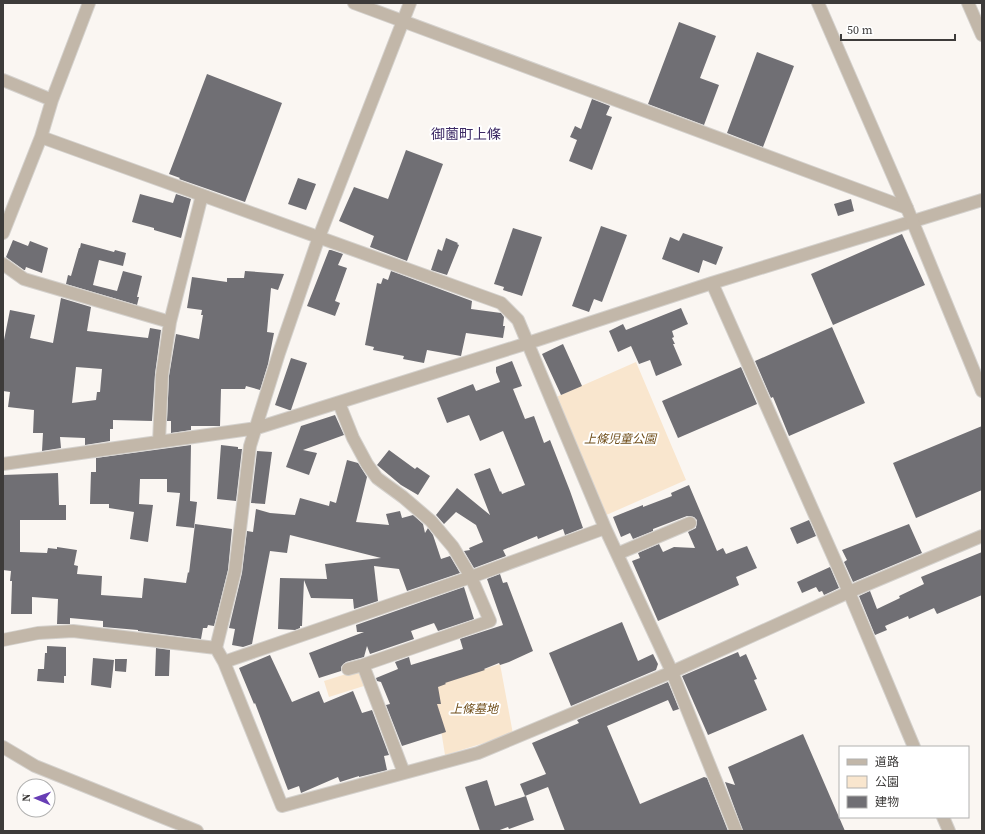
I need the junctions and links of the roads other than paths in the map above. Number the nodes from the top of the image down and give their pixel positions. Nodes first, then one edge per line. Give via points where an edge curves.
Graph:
1 (89, 3) edge
2 (354, 3) edge
3 (410, 3) edge
4 (818, 3) edge
5 (968, 3) edge
6 (403, 22) junction
7 (982, 35) edge
8 (3, 80) edge
9 (52, 100) junction
10 (41, 137) junction
11 (202, 195) junction
12 (982, 200) edge
13 (907, 208) junction
14 (913, 222) junction
15 (3, 233) edge
16 (319, 237) junction
17 (3, 264) edge
18 (712, 283) junction
19 (170, 322) junction
20 (528, 344) junction
21 (982, 391) edge
22 (339, 403) junction
23 (257, 428) junction
24 (159, 442) junction
25 (3, 464) edge
26 (690, 523) dead end
27 (605, 528) junction
28 (982, 536) edge
29 (617, 554) junction
30 (470, 577) junction
31 (849, 592) junction
32 (3, 640) edge
33 (216, 648) junction
34 (224, 662) junction
35 (363, 665) junction
36 (348, 669) dead end
37 (672, 672) junction
38 (914, 746) edge
39 (3, 748) edge
40 (404, 773) junction
41 (943, 818) edge
42 (197, 831) edge
43 (736, 831) edge
44 (948, 831) edge

1 - 9 street
2 - 6 street
3 - 6 street
4 - 13 street
5 - 7 street
6 - 13 street
6 - 16 street
8 - 9 street
9 - 10 street
10 - 11 street
10 - 15 street
11 - 16 street
11 - 19 street
12 - 14 street
13 - 14 street
14 - 18 street
14 - 21 street
16 - 20 street via 501,303 518,320
16 - 23 street
17 - 19 street via 24,279
18 - 20 street
18 - 31 street
19 - 24 street via 162,375
20 - 22 street
20 - 27 street
22 - 23 street
22 - 30 street via 353,438 377,478 431,521 453,547
23 - 24 street
23 - 33 street via 250,446 235,570
24 - 25 street
26 - 29 street
27 - 29 street
27 - 30 street
28 - 31 street
29 - 37 street
30 - 34 street
30 - 35 street via 490,621
31 - 37 street
31 - 38 street
32 - 33 street via 38,633 73,631
33 - 34 street
34 - 40 street via 282,806
35 - 36 street
35 - 40 street
37 - 40 street via 478,753
37 - 43 street
39 - 42 street via 35,766
41 - 44 street

